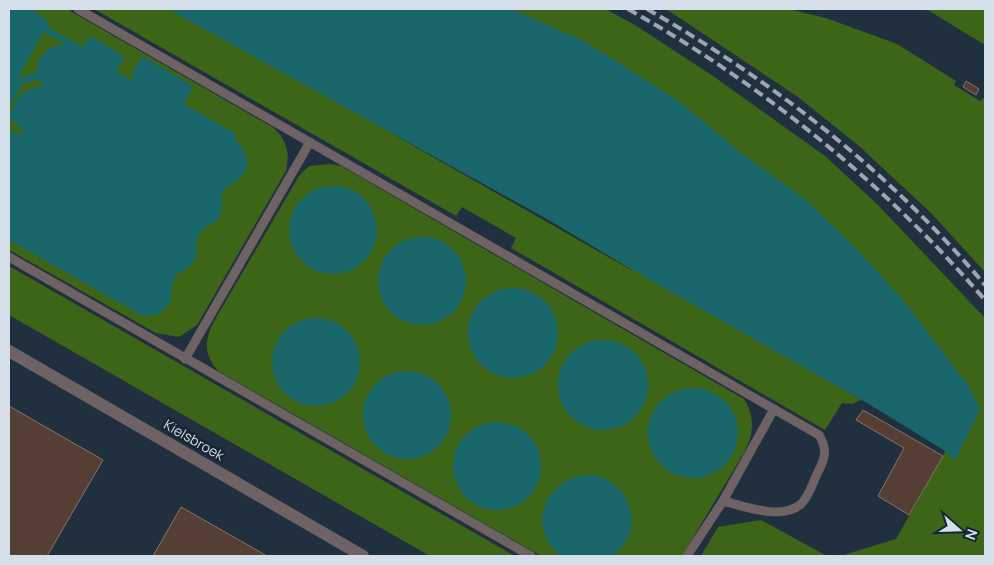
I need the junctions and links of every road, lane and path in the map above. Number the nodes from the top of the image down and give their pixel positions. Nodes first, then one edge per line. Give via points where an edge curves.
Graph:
1 (78, 9) edge
2 (310, 142) junction
3 (9, 258) edge
4 (9, 351) edge
5 (186, 359) junction
6 (774, 409) junction
7 (723, 500) junction
8 (363, 556) edge
9 (531, 556) edge
10 (687, 556) edge

1 - 2 lane
2 - 5 lane
2 - 6 lane
3 - 5 lane
4 - 8 street, Kielsbroek
5 - 9 lane
6 - 7 lane
6 - 7 lane via 819,435 825,444 825,457 802,503 792,510 775,512
7 - 10 lane

